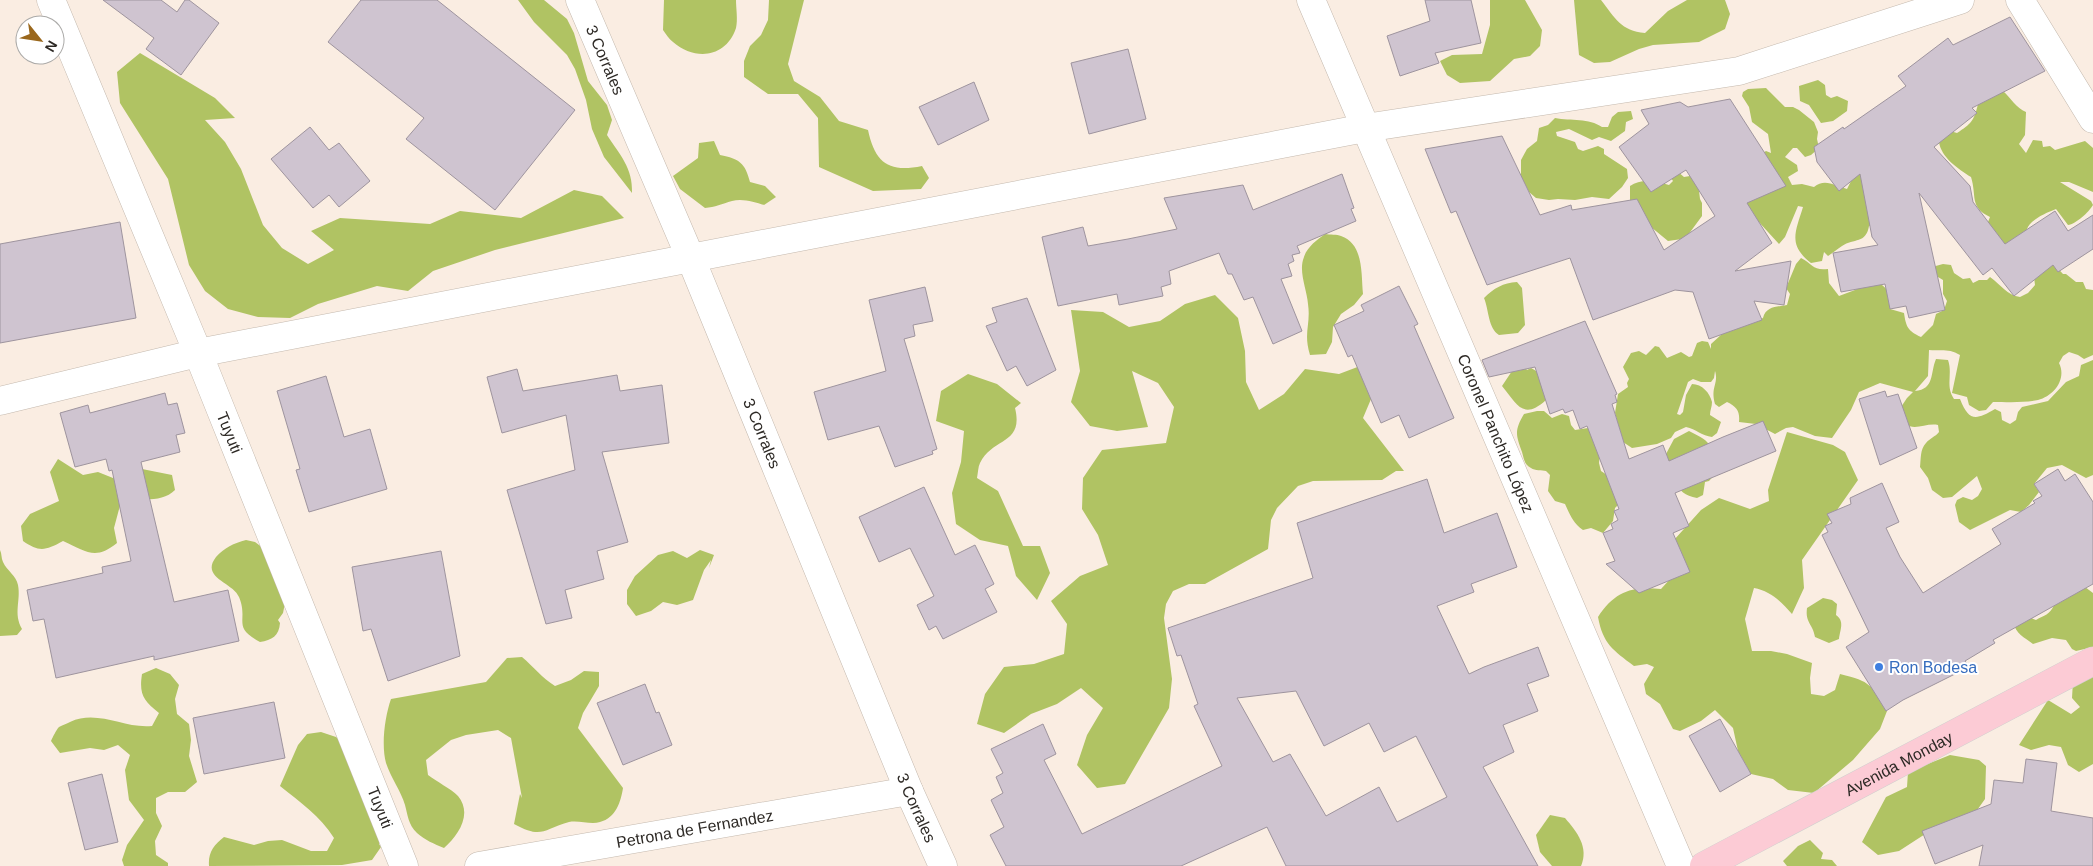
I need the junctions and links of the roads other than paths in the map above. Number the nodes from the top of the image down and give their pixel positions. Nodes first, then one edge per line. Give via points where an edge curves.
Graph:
1 (51, 0) edge
2 (580, 0) edge
3 (1311, 0) edge
4 (1960, 0) edge
5 (2020, 0) edge
6 (2093, 118) edge
7 (1365, 128) junction
8 (691, 259) junction
9 (198, 353) junction
10 (0, 401) edge
11 (2093, 661) edge
12 (909, 791) junction
13 (404, 866) edge
14 (479, 866) edge
15 (943, 866) edge
16 (1681, 866) edge
17 (1704, 866) edge

1 - 9 street, Tuyuti
2 - 8 street, 3 Corrales
3 - 7 street, Coronel Panchito López
4 - 7 street via 1739,71
5 - 6 street
7 - 8 street
7 - 16 street, Coronel Panchito López
8 - 9 street
8 - 12 street, 3 Corrales
9 - 10 street
9 - 13 street, Tuyuti
11 - 17 main road, Avenida Monday
12 - 14 street, Petrona de Fernandez
12 - 15 street, 3 Corrales

